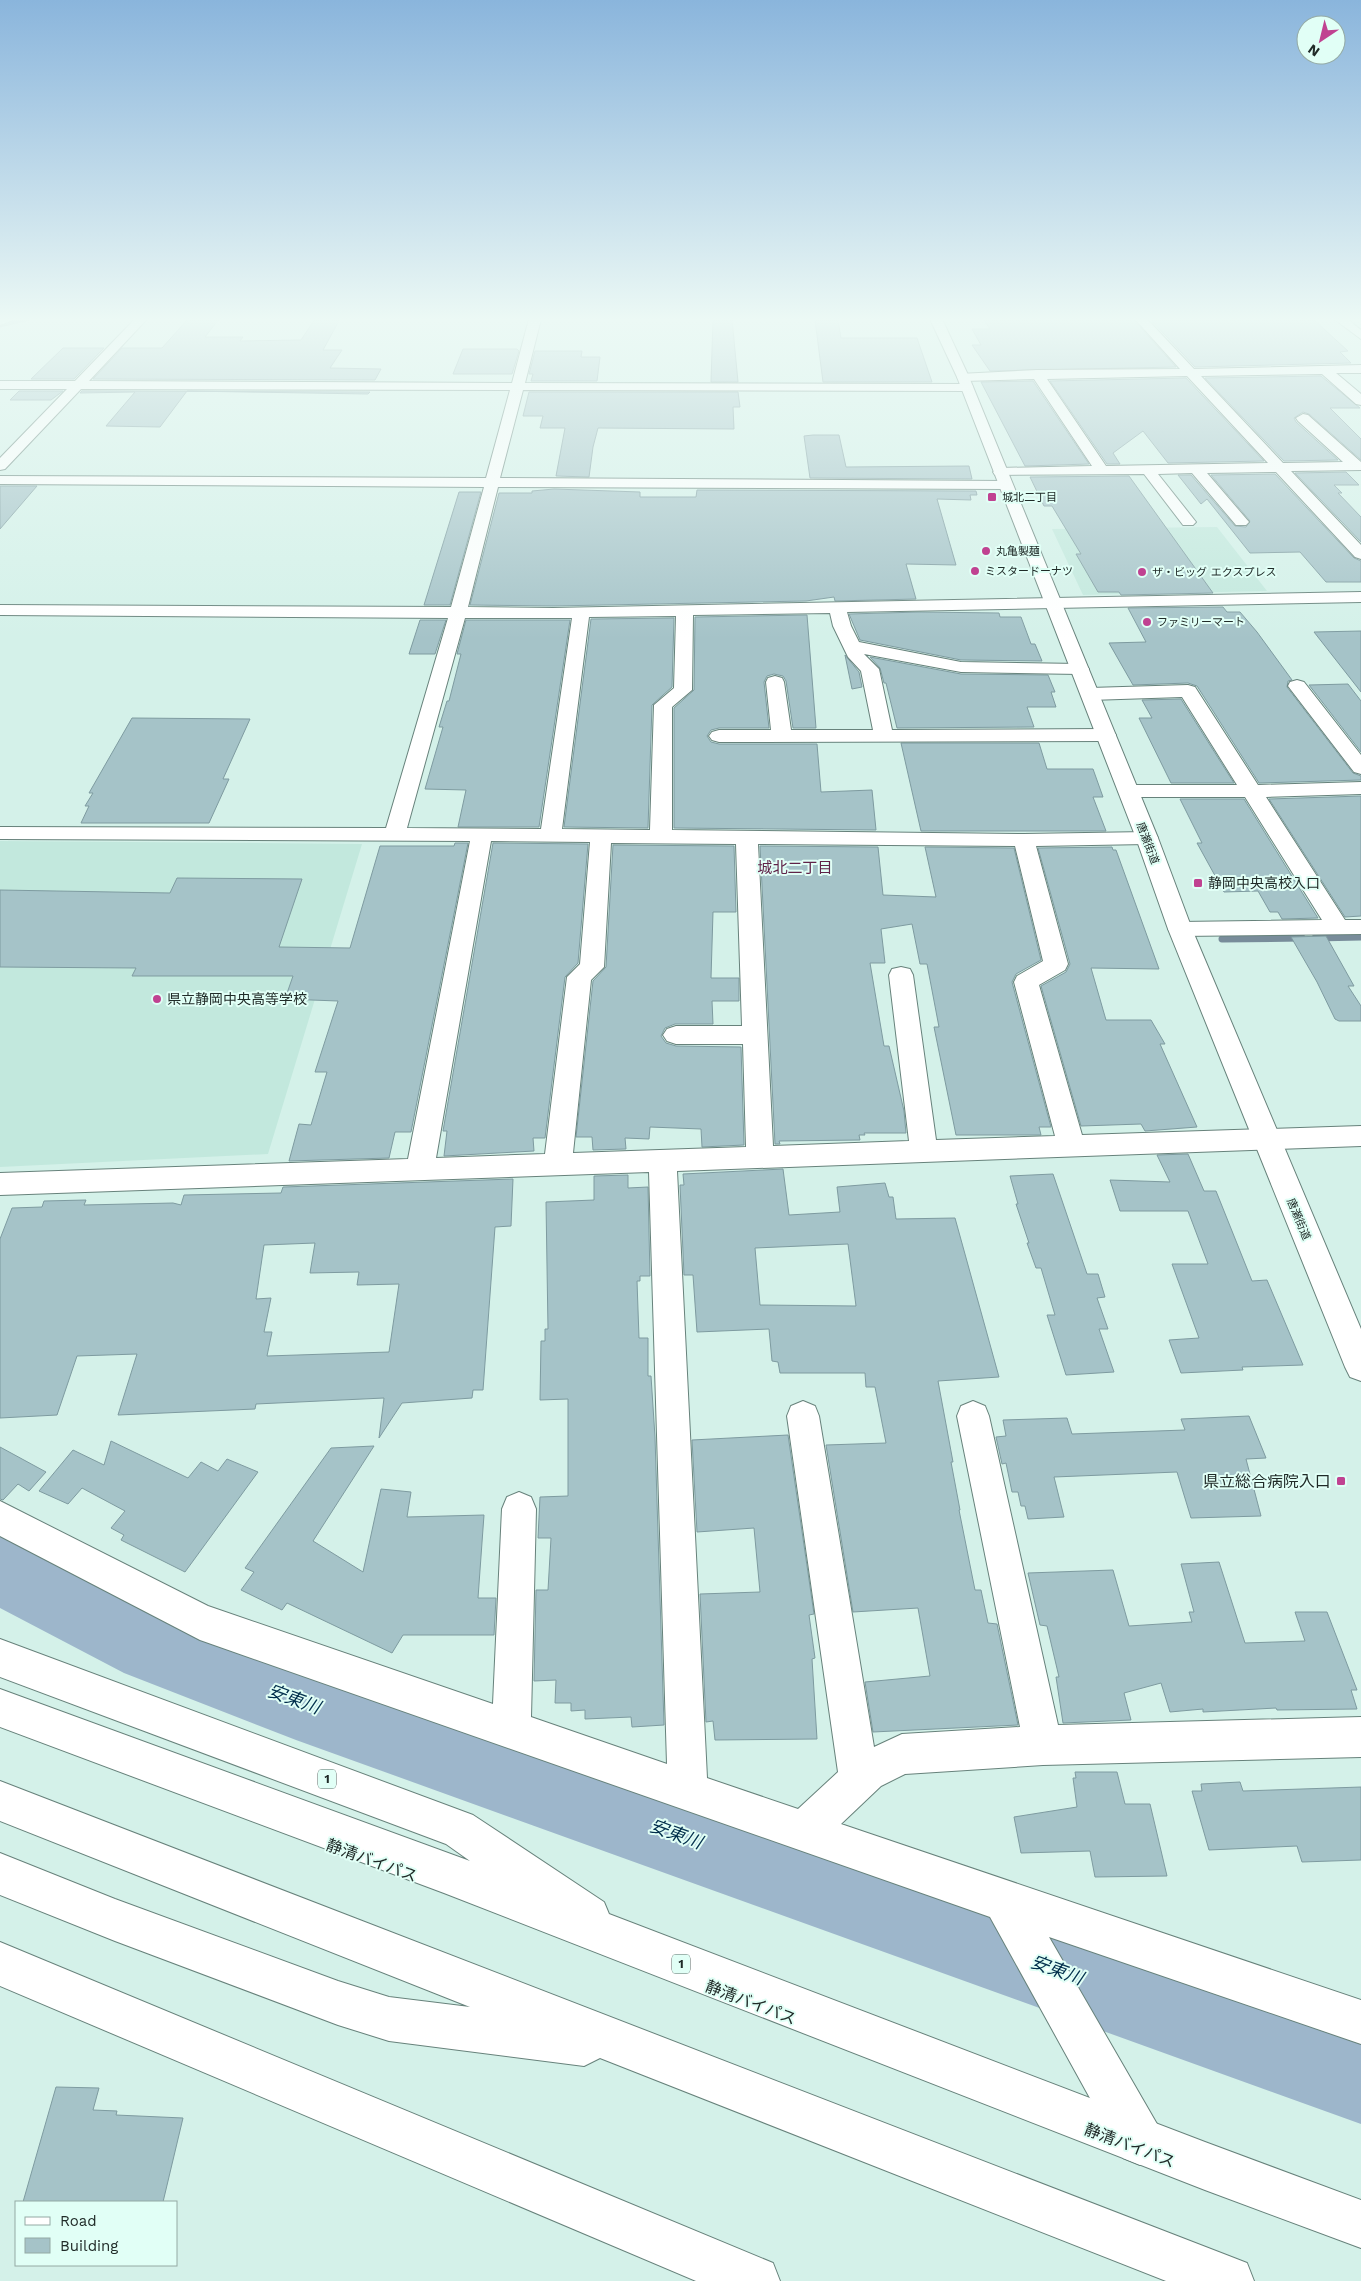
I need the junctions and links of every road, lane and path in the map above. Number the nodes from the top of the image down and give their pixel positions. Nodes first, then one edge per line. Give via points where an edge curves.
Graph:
1 (38, 425) edge
2 (506, 425) edge
3 (982, 425) edge
4 (1071, 425) edge
5 (1240, 425) edge
6 (1311, 425) edge
7 (0, 466) edge
8 (1278, 467) junction
9 (1196, 469) junction
10 (1357, 469) edge
11 (1148, 470) junction
12 (1102, 471) junction
13 (1003, 478) junction
14 (0, 480) edge
15 (491, 482) junction
16 (1188, 522) dead end
17 (1241, 522) dead end
18 (1361, 554) edge
19 (1361, 597) edge
20 (1054, 604) junction
21 (837, 606) junction
22 (0, 610) edge
23 (685, 610) junction
24 (458, 612) junction
25 (581, 612) junction
26 (852, 646) junction
27 (1080, 669) junction
28 (775, 682) dead end
29 (1297, 686) dead end
30 (1090, 694) junction
31 (1106, 735) junction
32 (719, 736) dead end
33 (782, 736) junction
34 (884, 737) junction
35 (1361, 768) edge
36 (1361, 788) edge
37 (1128, 791) junction
38 (1251, 791) junction
39 (0, 833) edge
40 (395, 834) junction
41 (482, 834) junction
42 (551, 835) junction
43 (601, 836) junction
44 (661, 836) junction
45 (747, 837) junction
46 (1147, 838) junction
47 (1024, 840) junction
48 (1338, 927) junction
49 (1361, 927) edge
50 (1180, 929) junction
51 (901, 975) dead end
52 (676, 1035) dead end
53 (755, 1035) junction
54 (1361, 1136) edge
55 (1266, 1139) junction
56 (1070, 1146) junction
57 (924, 1151) junction
58 (760, 1157) junction
59 (663, 1160) junction
60 (558, 1164) junction
61 (420, 1169) junction
62 (0, 1184) edge
63 (1361, 1367) edge
64 (803, 1416) dead end
65 (973, 1416) dead end
66 (519, 1509) dead end
67 (0, 1518) edge
68 (0, 1658) edge
69 (0, 1708) edge
70 (0, 1722) edge
71 (511, 1730) junction
72 (1361, 1737) edge
73 (1043, 1745) junction
74 (858, 1780) junction
75 (688, 1791) junction
76 (0, 1801) edge
77 (0, 1811) edge
78 (804, 1831) junction
79 (0, 1874) edge
80 (1004, 1901) junction
81 (630, 1945) junction
82 (0, 1964) edge
83 (1361, 2022) edge
84 (584, 2043) junction
85 (1140, 2141) junction
86 (1361, 2224) edge
87 (1361, 2231) edge
88 (698, 2269) edge
89 (755, 2281) edge
90 (1206, 2281) edge
91 (1229, 2281) edge

1 - 7 main road
2 - 15 main road
3 - 13 main road, 唐瀬街道
4 - 12 main road
5 - 8 main road
6 - 10 main road
8 - 9 main road
8 - 10 main road
8 - 18 main road
9 - 11 main road
9 - 17 main road
11 - 12 main road
11 - 16 main road
12 - 13 main road
13 - 15 main road
13 - 20 main road, 唐瀬街道
14 - 15 main road
15 - 24 main road
19 - 20 main road
20 - 21 main road
20 - 27 main road, 唐瀬街道
21 - 23 main road
21 - 26 main road
22 - 24 main road
23 - 25 main road
23 - 44 main road via 683,690 664,705
24 - 25 main road
24 - 40 main road
25 - 42 main road
26 - 27 main road via 961,667
26 - 34 main road via 870,669
27 - 30 main road, 唐瀬街道
28 - 33 main road
29 - 35 main road
30 - 31 main road, 唐瀬街道
30 - 38 main road via 1188,691
31 - 34 main road
31 - 37 main road, 唐瀬街道
32 - 33 main road
33 - 34 main road
36 - 38 main road
37 - 38 main road
37 - 46 main road, 唐瀬街道
38 - 48 main road
39 - 40 main road
40 - 41 main road
41 - 42 main road
41 - 61 main road
42 - 43 main road
43 - 44 main road
43 - 60 main road via 592,967 579,977
44 - 45 main road
45 - 47 main road
45 - 53 main road
46 - 47 main road
46 - 50 main road, 唐瀬街道
47 - 56 main road via 1056,964 1026,982
48 - 49 main road
48 - 50 main road
50 - 55 main road, 唐瀬街道
51 - 57 main road
52 - 53 main road
53 - 58 main road
54 - 55 main road
55 - 56 main road
55 - 63 main road, 唐瀬街道
56 - 57 main road
57 - 58 main road
58 - 59 main road
59 - 60 main road
59 - 75 main road
60 - 61 main road
61 - 62 main road
64 - 74 main road
65 - 73 main road
66 - 71 main road
67 - 71 main road via 200,1622
68 - 81 main road, 1 via 459,1830
69 - 81 main road, 1 via 444,1872
70 - 87 main road, 静清バイパス / 1
71 - 75 main road
72 - 73 main road
73 - 74 main road via 902,1754
74 - 78 main road
75 - 78 main road
76 - 91 main road
77 - 84 main road
78 - 80 main road
79 - 84 main road via 115,1920 389,2019
80 - 83 main road
80 - 85 main road
81 - 85 main road, 1
82 - 88 main road
84 - 90 main road
85 - 86 main road, 1
88 - 89 main road

